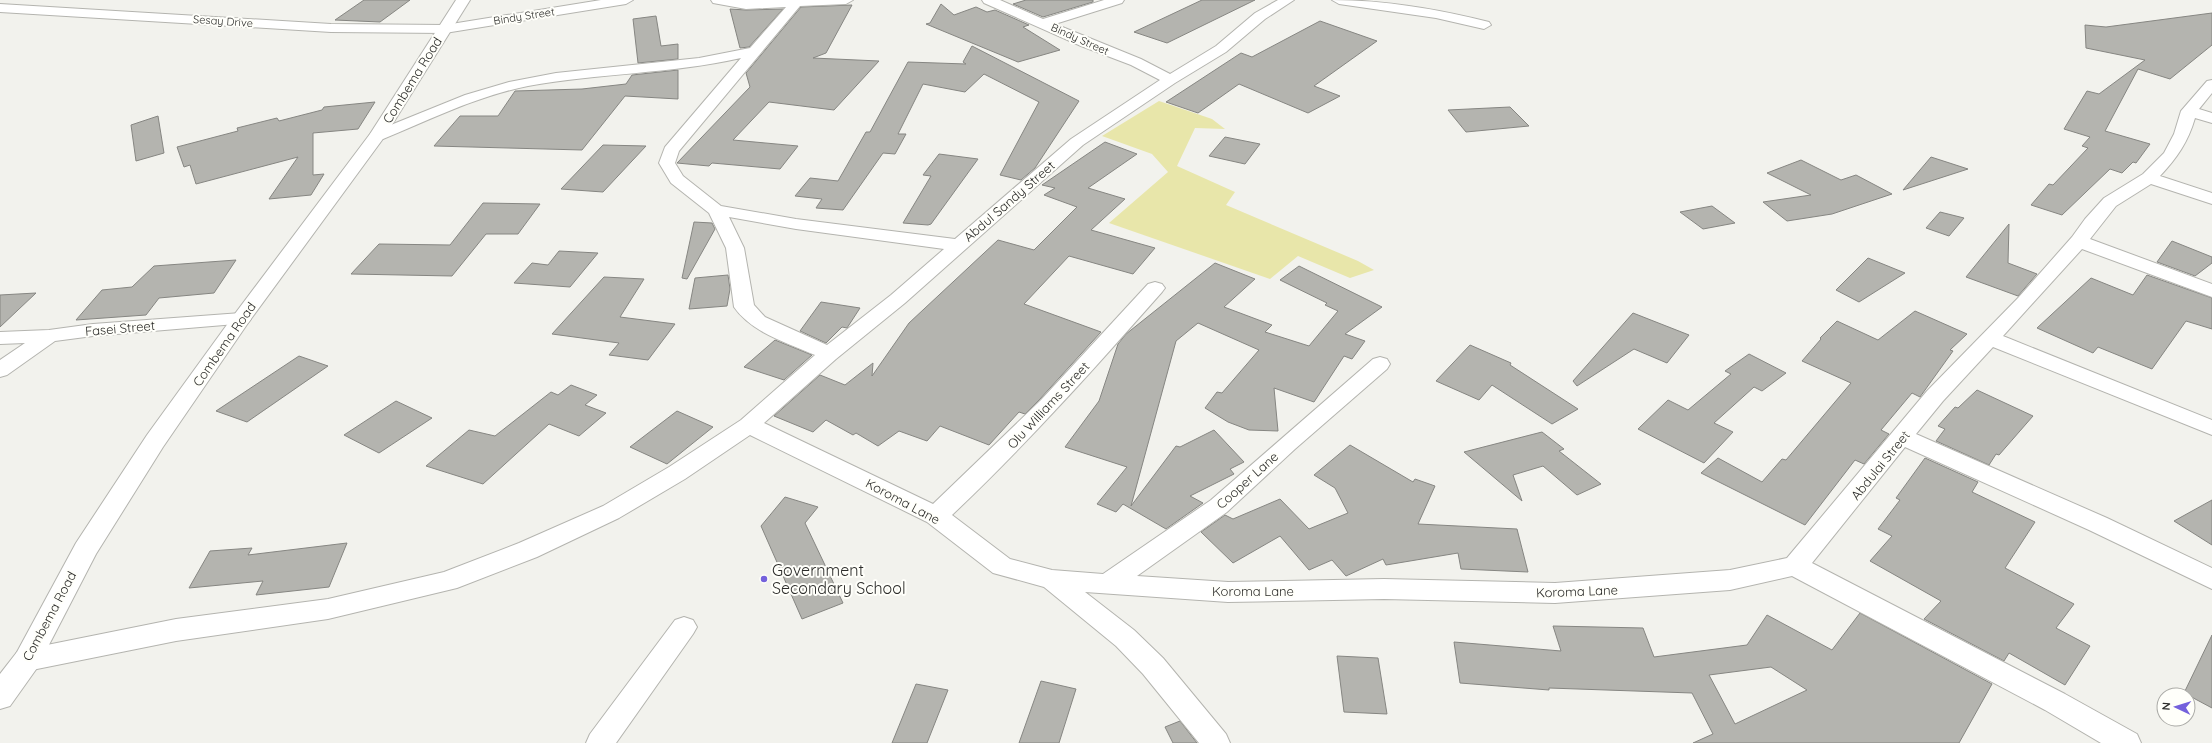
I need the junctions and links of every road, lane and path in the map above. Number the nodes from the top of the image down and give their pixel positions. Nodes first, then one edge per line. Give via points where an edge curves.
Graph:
1 (463, 0) edge
2 (626, 0) edge
3 (718, 0) edge
4 (846, 0) edge
5 (989, 0) edge
6 (1118, 0) edge
7 (1287, 0) edge
8 (1338, 0) edge
9 (796, 3) junction
10 (0, 8) edge
11 (1045, 23) junction
12 (1484, 25) dead end
13 (445, 29) junction
14 (755, 51) junction
15 (670, 67) junction
16 (1170, 80) junction
17 (2210, 85) edge
18 (719, 93) junction
19 (2189, 111) junction
20 (2212, 118) edge
21 (377, 136) junction
22 (2149, 178) junction
23 (2212, 199) edge
24 (716, 210) junction
25 (2079, 241) junction
26 (958, 245) junction
27 (1155, 288) dead end
28 (2212, 290) edge
29 (241, 319) junction
30 (49, 336) junction
31 (0, 338) edge
32 (1992, 339) junction
33 (829, 354) junction
34 (1380, 364) dead end
35 (0, 370) edge
36 (749, 425) junction
37 (2212, 428) edge
38 (1903, 437) junction
39 (936, 516) junction
40 (1795, 566) junction
41 (2212, 579) edge
42 (1052, 580) junction
43 (1105, 585) junction
44 (684, 627) dead end
45 (27, 660) junction
46 (0, 697) edge
47 (600, 743) edge
48 (1216, 743) edge
49 (2126, 743) edge

1 - 13 street, Combema Road
2 - 13 street, Bindy Street
3 - 9 street via 746,5
4 - 9 street
5 - 11 street, Bindy Street
6 - 11 street
7 - 16 street, Abdul Sandy Street via 1260,16 1221,49
8 - 12 street via 1436,14
9 - 14 street
10 - 13 street, Sesay Drive via 330,28
11 - 16 street, Bindy Street via 1086,43 1136,62
13 - 21 street, Combema Road
14 - 15 street
14 - 18 street
15 - 18 street via 690,68 706,73 716,80
15 - 21 street via 526,82 490,91
16 - 26 street, Abdul Sandy Street via 1077,142
17 - 19 street, Abdulai Street
18 - 24 street via 671,150 667,163 677,179
19 - 20 street
19 - 22 street, Abdulai Street via 2182,134 2171,155
21 - 29 street, Combema Road
22 - 23 street
22 - 25 street, Abdulai Street via 2110,202 2090,223
24 - 26 street via 796,224
24 - 33 street via 735,248 744,307 758,321
25 - 28 street
25 - 32 street, Abdulai Street
26 - 33 street, Abdul Sandy Street via 898,299
27 - 39 street, Olu Williams Street via 1042,414
29 - 30 street, Fasei Street via 93,330
29 - 45 street, Combema Road via 155,441 85,550
30 - 31 street, Fasei Street
30 - 35 street
32 - 37 street
32 - 38 street, Abdulai Street via 1935,396
33 - 36 street, Abdul Sandy Street
34 - 43 street, Cooper Lane via 1219,506
36 - 39 street, Koroma Lane
36 - 45 street, Abdul Sandy Street via 677,473 611,512 528,550 448,581 328,609 176,630
38 - 40 street, Abdulai Street
38 - 41 street via 2098,524
39 - 42 street, Koroma Lane via 1002,566
40 - 43 street, Koroma Lane via 1730,580 1554,593 1384,589 1228,592
40 - 49 street via 2055,702
42 - 43 street, Koroma Lane
42 - 48 street via 1125,638 1153,666
44 - 47 street
45 - 46 street, Combema Road

